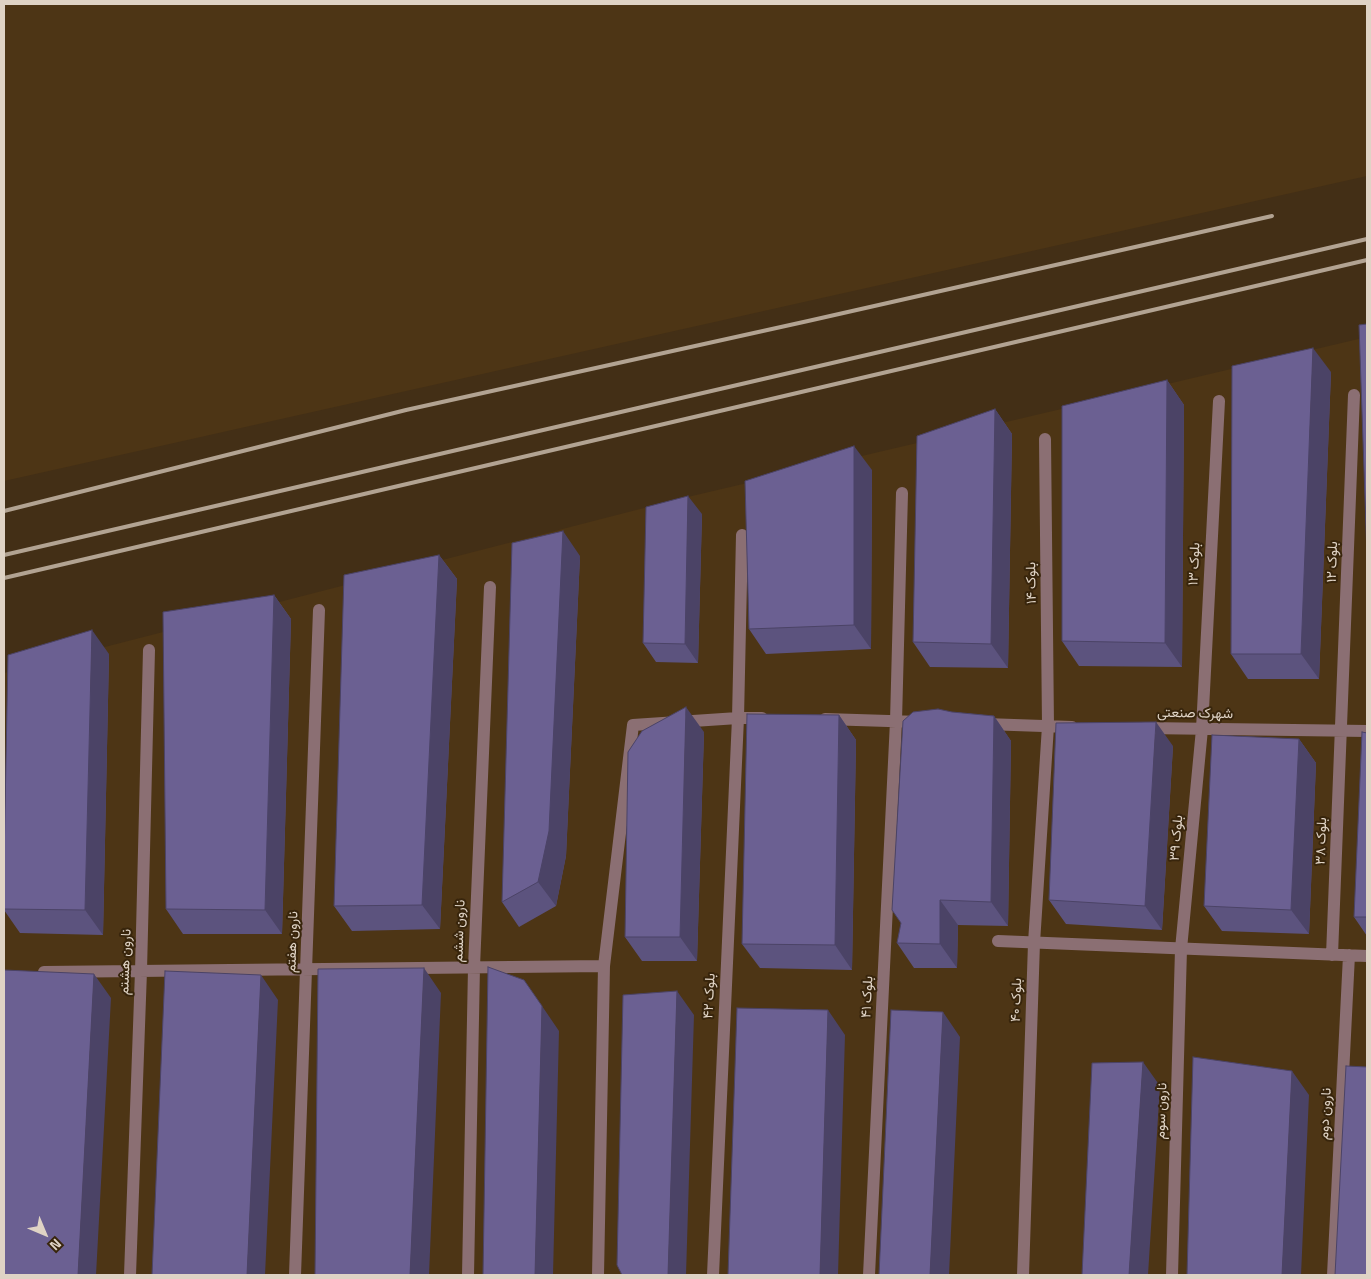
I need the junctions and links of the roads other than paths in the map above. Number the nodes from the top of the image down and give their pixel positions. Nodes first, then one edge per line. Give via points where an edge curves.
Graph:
1 (1354, 396) dead end
2 (1219, 401) dead end
3 (1045, 439) dead end
4 (902, 493) dead end
5 (742, 536) dead end
6 (490, 587) dead end
7 (319, 610) dead end
8 (149, 650) dead end
9 (738, 718) junction
10 (777, 719) edge
11 (817, 719) edge
12 (896, 721) junction
13 (934, 722) edge
14 (972, 724) edge
15 (1048, 726) junction
16 (1087, 727) edge
17 (1134, 728) edge
18 (1342, 729) junction
19 (1202, 730) junction
20 (1367, 731) edge
21 (998, 941) dead end
22 (1034, 942) junction
23 (1182, 948) junction
24 (1332, 954) junction
25 (1349, 955) junction
26 (1367, 956) edge
27 (604, 966) junction
28 (474, 967) junction
29 (307, 969) junction
30 (141, 971) junction
31 (33, 972) edge
32 (130, 1275) edge
33 (295, 1275) edge
34 (468, 1275) edge
35 (598, 1275) edge
36 (713, 1275) edge
37 (869, 1275) edge
38 (1023, 1275) edge
39 (1172, 1275) edge
40 (1333, 1275) edge

1 - 18 lane, بلوک ۱۲
2 - 19 lane, بلوک ۱۳
3 - 15 lane, بلوک ۱۴
4 - 12 lane, بلوک ۴۱
5 - 9 lane, بلوک ۴۲
6 - 28 lane, نارون ششم
7 - 29 lane, نارون هفتم
8 - 30 lane, نارون هشتم
9 - 10 lane
9 - 27 lane via 632,725
9 - 36 lane, بلوک ۴۲
11 - 12 lane
12 - 13 lane
12 - 37 lane, بلوک ۴۱
14 - 15 lane
15 - 16 lane
15 - 22 lane, بلوک ۴۰
17 - 19 lane, شهرک صنعتی
18 - 19 lane, شهرک صنعتی
18 - 20 lane, شهرک صنعتی
18 - 24 lane, بلوک ۳۸
19 - 23 lane, بلوک ۳۹
21 - 22 lane
22 - 23 lane
22 - 38 lane, بلوک ۴۰
23 - 24 lane
23 - 39 lane, نارون سوم
24 - 25 lane
25 - 26 lane
25 - 40 lane, نارون دوم
27 - 28 lane
27 - 35 lane
28 - 29 lane
28 - 34 lane, نارون ششم
29 - 30 lane
29 - 33 lane, نارون هفتم
30 - 31 lane
30 - 32 lane, نارون هشتم

